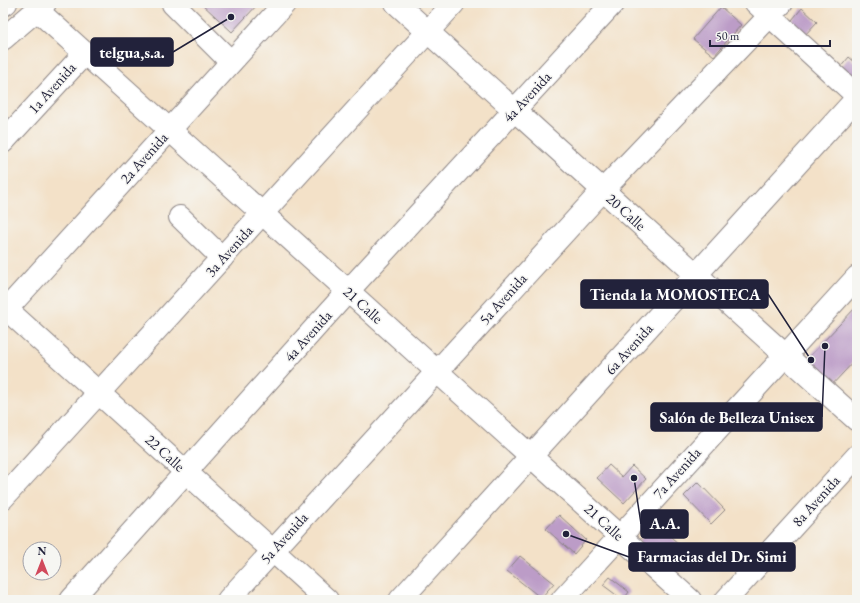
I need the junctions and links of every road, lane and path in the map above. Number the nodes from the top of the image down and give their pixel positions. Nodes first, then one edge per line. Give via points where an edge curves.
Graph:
1 (6, 3) edge
2 (285, 3) edge
3 (396, 3) edge
4 (454, 3) edge
5 (613, 3) edge
6 (173, 4) dead end
7 (3, 5) edge
8 (41, 7) edge
9 (769, 8) edge
10 (428, 32) junction
11 (3, 39) edge
12 (85, 53) junction
13 (231, 62) junction
14 (857, 97) edge
15 (514, 110) junction
16 (170, 130) junction
17 (3, 142) edge
18 (603, 190) junction
19 (262, 214) junction
20 (180, 217) dead end
21 (222, 258) junction
22 (696, 274) junction
23 (857, 277) edge
24 (348, 291) junction
25 (4, 309) edge
26 (785, 355) junction
27 (437, 371) junction
28 (99, 393) junction
29 (857, 420) edge
30 (531, 456) junction
31 (857, 456) edge
32 (186, 472) junction
33 (3, 498) edge
34 (620, 536) junction
35 (273, 551) junction
36 (71, 600) edge
37 (228, 600) edge
38 (327, 600) edge
39 (400, 600) edge
40 (562, 600) edge
41 (690, 600) edge
42 (726, 600) edge

1 - 7 main road
2 - 13 main road, 2a Avenida
3 - 10 main road, 20 Calle
4 - 10 main road, 3a Avenida
5 - 15 main road, 4a Avenida
6 - 13 main road
8 - 11 main road
8 - 12 main road, 21 Calle
9 - 14 main road
9 - 18 main road, 5a Avenida
10 - 15 main road, 20 Calle
10 - 19 main road, 3a Avenida
12 - 16 main road, 21 Calle
12 - 17 main road, 1a Avenida
13 - 16 main road, 2a Avenida
14 - 22 main road, 6a Avenida
15 - 18 main road, 20 Calle
15 - 24 main road, 4a Avenida
16 - 19 main road, 21 Calle
16 - 25 main road, 2a Avenida
18 - 22 main road, 20 Calle
18 - 27 main road, 5a Avenida
19 - 21 main road, 3a Avenida
19 - 24 main road, 21 Calle
20 - 21 main road
21 - 28 main road, 3a Avenida
22 - 26 main road, 20 Calle
22 - 30 main road, 6a Avenida
23 - 26 main road, 7a Avenida
24 - 27 main road, 21 Calle
24 - 32 main road, 4a Avenida
25 - 28 main road, 22 Calle
26 - 29 main road, 20 Calle
26 - 34 main road, 7a Avenida
27 - 30 main road, 21 Calle
27 - 35 main road, 5a Avenida
28 - 32 main road, 22 Calle
28 - 33 main road, 3a Avenida
30 - 34 main road, 21 Calle
30 - 39 main road, 6a Avenida
31 - 42 main road, 8a Avenida
32 - 35 main road, 22 Calle
32 - 36 main road, 4a Avenida
34 - 40 main road, 7a Avenida
34 - 41 main road, 21 Calle
35 - 37 main road, 5a Avenida
35 - 38 main road, 22 Calle

